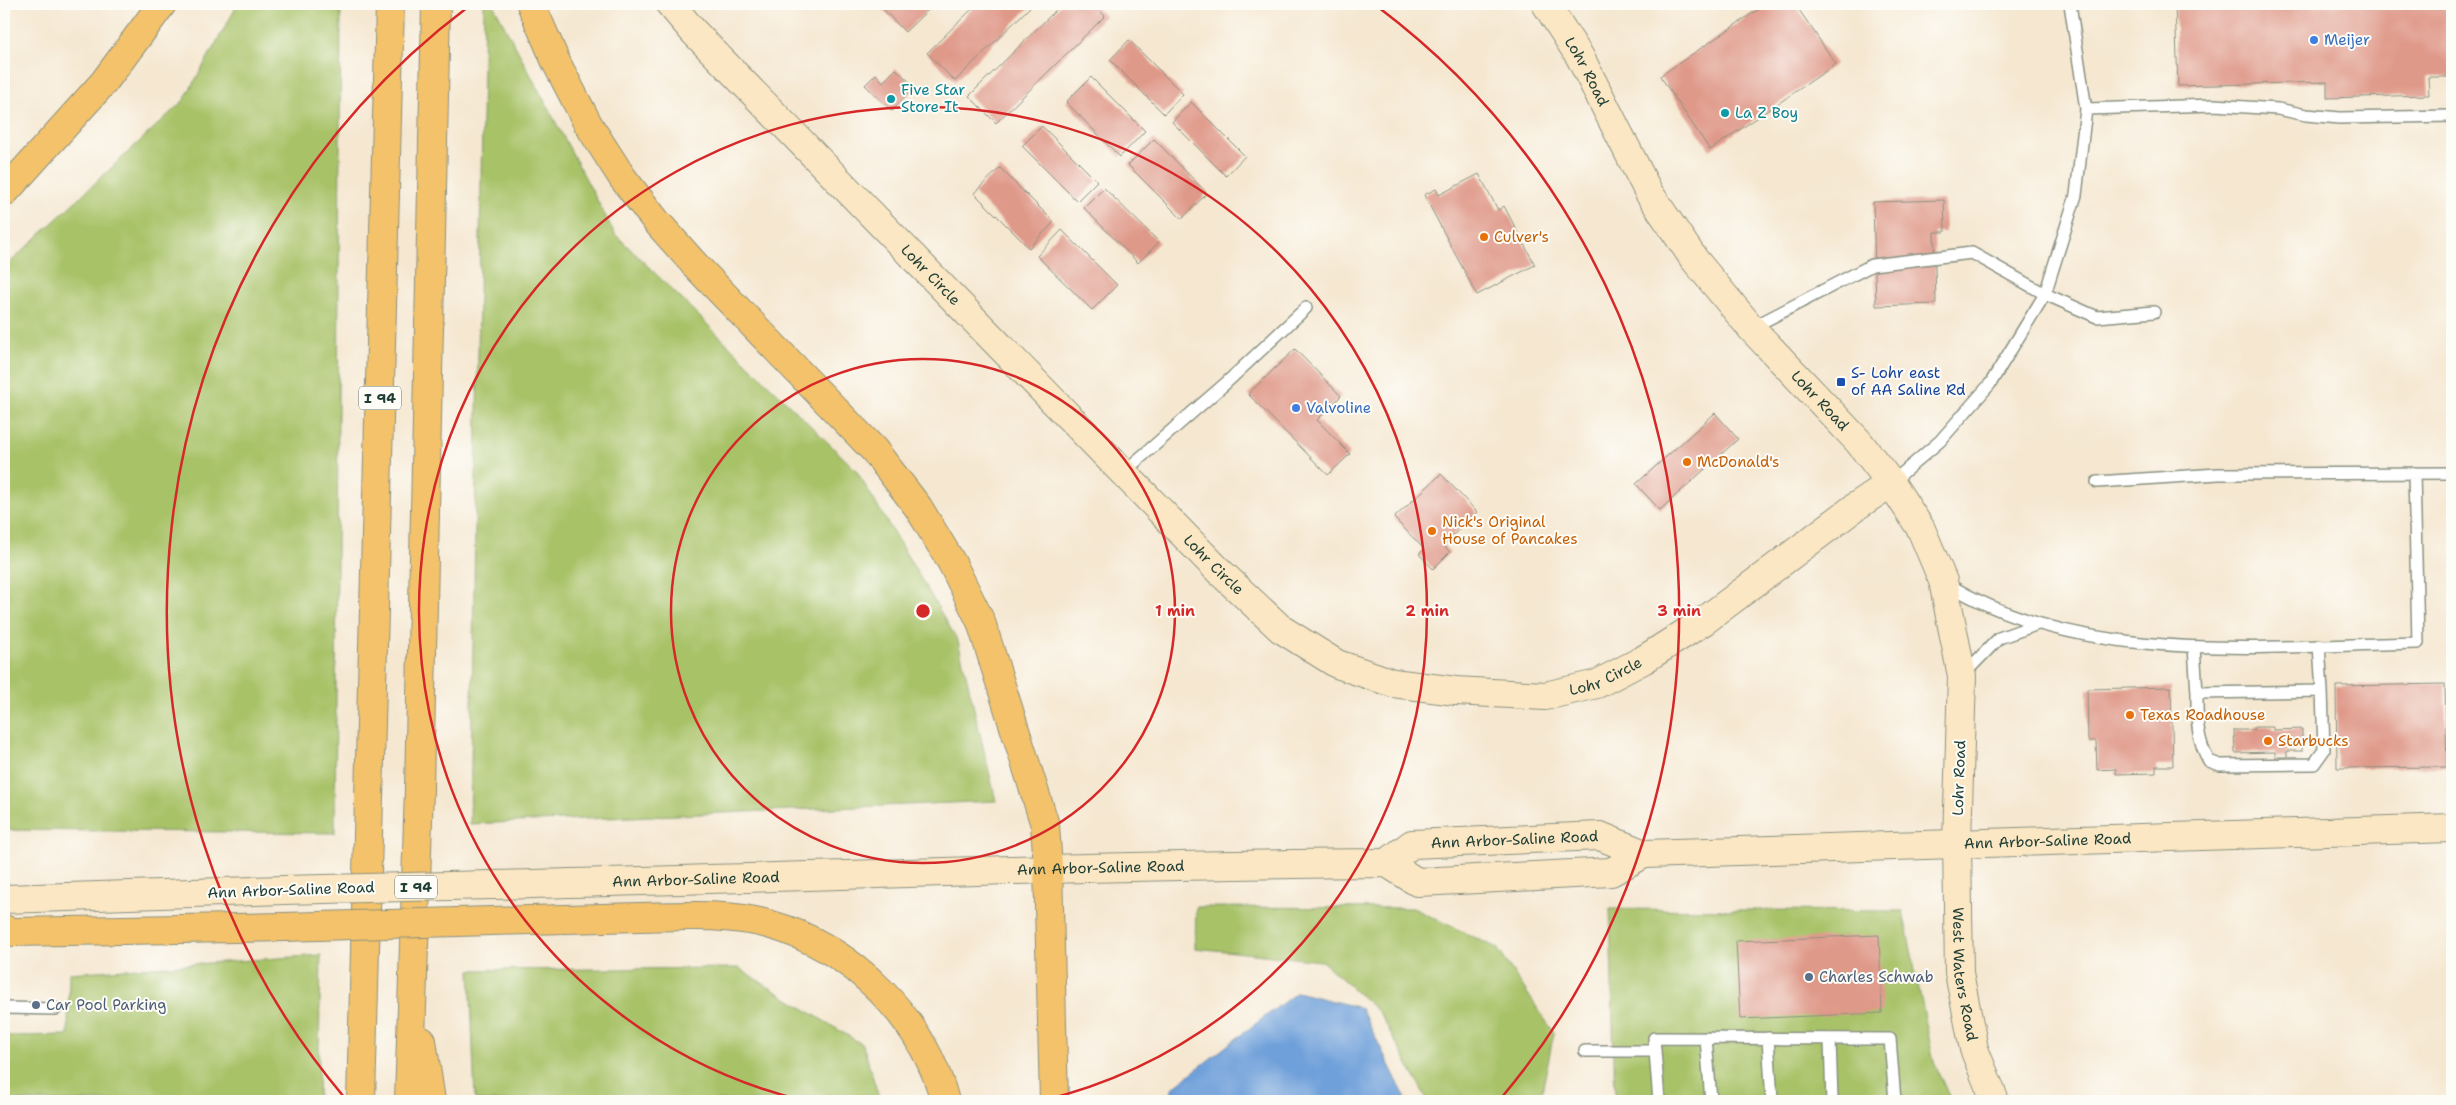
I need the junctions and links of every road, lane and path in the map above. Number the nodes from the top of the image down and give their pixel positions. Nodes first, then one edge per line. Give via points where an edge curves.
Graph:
1 (162, 4) edge
2 (390, 4) edge
3 (436, 4) edge
4 (531, 4) edge
5 (670, 4) edge
6 (1546, 4) edge
7 (2070, 4) edge
8 (2086, 109) junction
9 (2452, 116) edge
10 (4, 193) edge
11 (2045, 294) junction
12 (1306, 308) dead end
13 (2154, 312) dead end
14 (1751, 328) junction
15 (1125, 471) junction
16 (2414, 473) junction
17 (2452, 473) edge
18 (2097, 482) dead end
19 (1891, 483) junction
20 (1943, 580) junction
21 (2038, 624) junction
22 (2319, 645) junction
23 (2194, 648) junction
24 (1962, 676) junction
25 (2322, 691) junction
26 (2197, 693) junction
27 (2452, 828) edge
28 (1957, 842) junction
29 (1644, 854) junction
30 (1387, 864) junction
31 (1048, 867) junction
32 (4, 899) edge
33 (4, 930) edge
34 (412, 985) junction
35 (4, 1008) edge
36 (56, 1009) dead end
37 (1706, 1038) junction
38 (1768, 1038) junction
39 (1830, 1039) junction
40 (1585, 1051) dead end
41 (1654, 1051) junction
42 (361, 1101) edge
43 (409, 1101) edge
44 (431, 1101) edge
45 (945, 1101) edge
46 (1054, 1101) edge
47 (1659, 1101) edge
48 (1711, 1101) edge
49 (1772, 1101) edge
50 (1832, 1101) edge
51 (1895, 1101) edge
52 (1995, 1101) edge

1 - 10 highway via 104,82
2 - 42 highway, I 94
3 - 34 highway, I 94
4 - 31 highway via 588,124 622,177 697,267 874,450 918,507 952,563 981,622 1024,755 1045,825
5 - 15 street, Lohr Circle
6 - 14 street, Lohr Road via 1580,57 1649,192 1694,260
7 - 8 lane
8 - 9 lane via 2214,105 2278,109 2340,118
8 - 11 lane via 2076,196
11 - 13 lane via 2097,317
11 - 14 lane via 1972,253 1872,266
11 - 19 lane via 1990,384 1940,441
12 - 15 lane
14 - 19 street, Lohr Road via 1858,441
15 - 19 street, Lohr Circle via 1220,571 1281,629 1337,664 1392,683 1545,696 1597,684 1643,660 1704,621
16 - 17 lane
16 - 18 lane via 2218,474
16 - 22 lane via 2418,643
19 - 20 street, Lohr Road via 1921,529
20 - 21 lane via 1972,599
20 - 24 street, Lohr Road
21 - 23 lane via 2133,643
21 - 24 lane via 1999,638
22 - 23 lane
22 - 25 lane
23 - 26 lane
24 - 28 street, Lohr Road
25 - 26 lane
25 - 26 lane via 2324,750 2314,764 2220,765 2209,761 2201,748 2198,734
27 - 28 street, Ann Arbor-Saline Road
28 - 29 street, Ann Arbor-Saline Road
28 - 52 street, West Waters Road via 1959,973 1974,1049
29 - 30 street, Ann Arbor-Saline Road via 1611,872 1417,882
29 - 30 street, Ann Arbor-Saline Road via 1600,836 1412,844
30 - 31 street, Ann Arbor-Saline Road
31 - 32 street, Ann Arbor-Saline Road, bridge via 893,875
31 - 46 highway
33 - 45 highway, bridge via 725,917 768,924 815,944 852,965 893,1004 922,1043
34 - 43 highway, I 94
34 - 44 highway
35 - 36 lane
37 - 38 lane
37 - 41 lane via 1654,1038
37 - 48 lane
38 - 39 lane
38 - 49 lane
39 - 50 lane
39 - 51 lane via 1890,1039
40 - 41 lane
41 - 47 lane

